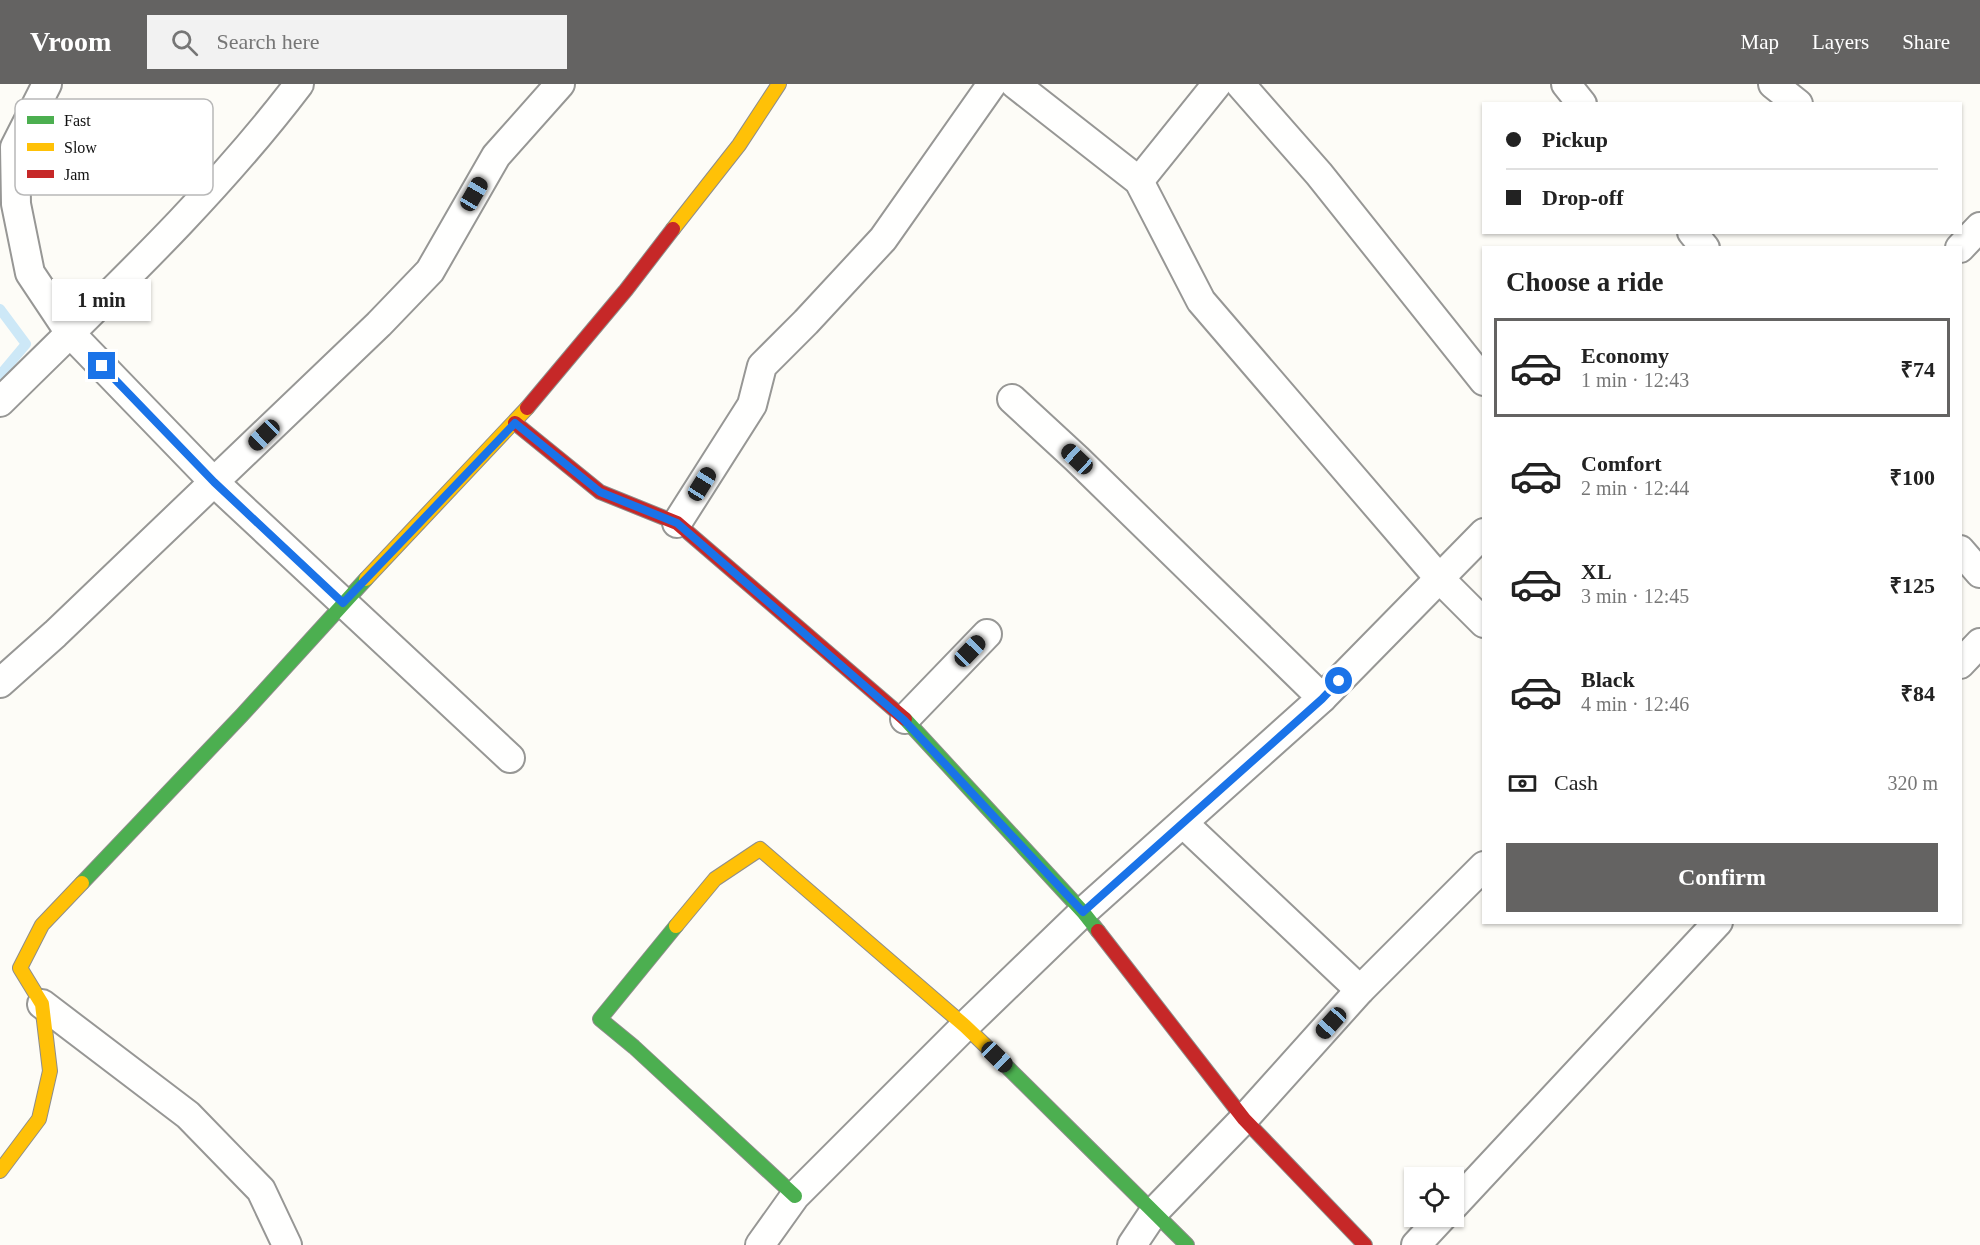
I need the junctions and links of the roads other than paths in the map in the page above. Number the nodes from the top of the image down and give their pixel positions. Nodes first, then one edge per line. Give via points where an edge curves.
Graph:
1 (47, 84) edge
2 (299, 84) edge
3 (560, 84) edge
4 (779, 84) edge
5 (992, 84) edge
6 (1015, 84) edge
7 (1217, 84) edge
8 (1240, 84) edge
9 (1566, 84) edge
10 (1773, 84) edge
11 (38, 99) edge
12 (1580, 102) edge
13 (1796, 102) edge
14 (15, 139) edge
15 (7, 153) edge
16 (1139, 181) junction
17 (213, 186) edge
18 (205, 195) edge
19 (1694, 234) edge
20 (1703, 246) edge
21 (70, 333) junction
22 (1482, 379) edge
23 (1012, 399) dead end
24 (0, 402) edge
25 (515, 423) junction
26 (214, 482) junction
27 (677, 523) junction
28 (1482, 534) edge
29 (1962, 552) edge
30 (1980, 573) edge
31 (1439, 578) junction
32 (343, 603) junction
33 (1482, 621) edge
34 (987, 634) dead end
35 (1980, 643) edge
36 (1962, 662) edge
37 (0, 683) edge
38 (1322, 699) junction
39 (904, 720) junction
40 (510, 758) dead end
41 (1183, 823) junction
42 (1482, 868) edge
43 (1083, 912) junction
44 (1716, 924) edge
45 (1360, 990) junction
46 (42, 1004) junction
47 (965, 1026) junction
48 (1244, 1119) junction
49 (0, 1171) edge
50 (1464, 1194) edge
51 (795, 1196) junction
52 (1154, 1212) junction
53 (1433, 1227) edge
54 (287, 1245) edge
55 (760, 1245) edge
56 (1132, 1245) edge
57 (1187, 1245) edge
58 (1365, 1245) edge
59 (1416, 1245) edge

1 - 11 street
2 - 17 street
3 - 26 street via 496,156 430,271
4 - 25 street via 739,145
5 - 27 street via 883,239 762,366 752,405
6 - 16 street
7 - 16 street
8 - 22 street via 1318,174
9 - 12 street
10 - 13 street
14 - 15 street
15 - 21 street via 30,273
16 - 31 street via 1201,301
18 - 21 street
19 - 20 street
21 - 24 street
21 - 26 street
23 - 38 street
25 - 27 street via 600,492
25 - 32 street
26 - 32 street
26 - 37 street
27 - 39 street
28 - 31 street
29 - 30 street
31 - 33 street
31 - 38 street
32 - 40 street
32 - 46 street via 242,716 42,925 20,968
34 - 39 street
35 - 36 street
38 - 41 street
39 - 43 street
41 - 43 street
41 - 45 street
42 - 45 street
43 - 47 street
43 - 48 street
44 - 50 street
45 - 48 street
46 - 49 street via 50,1071 39,1119
46 - 54 street via 188,1115 261,1190
47 - 51 street
47 - 51 street via 760,849 715,879 600,1019
47 - 52 street
48 - 52 street
48 - 58 street
51 - 55 street
52 - 56 street
52 - 57 street
53 - 59 street

